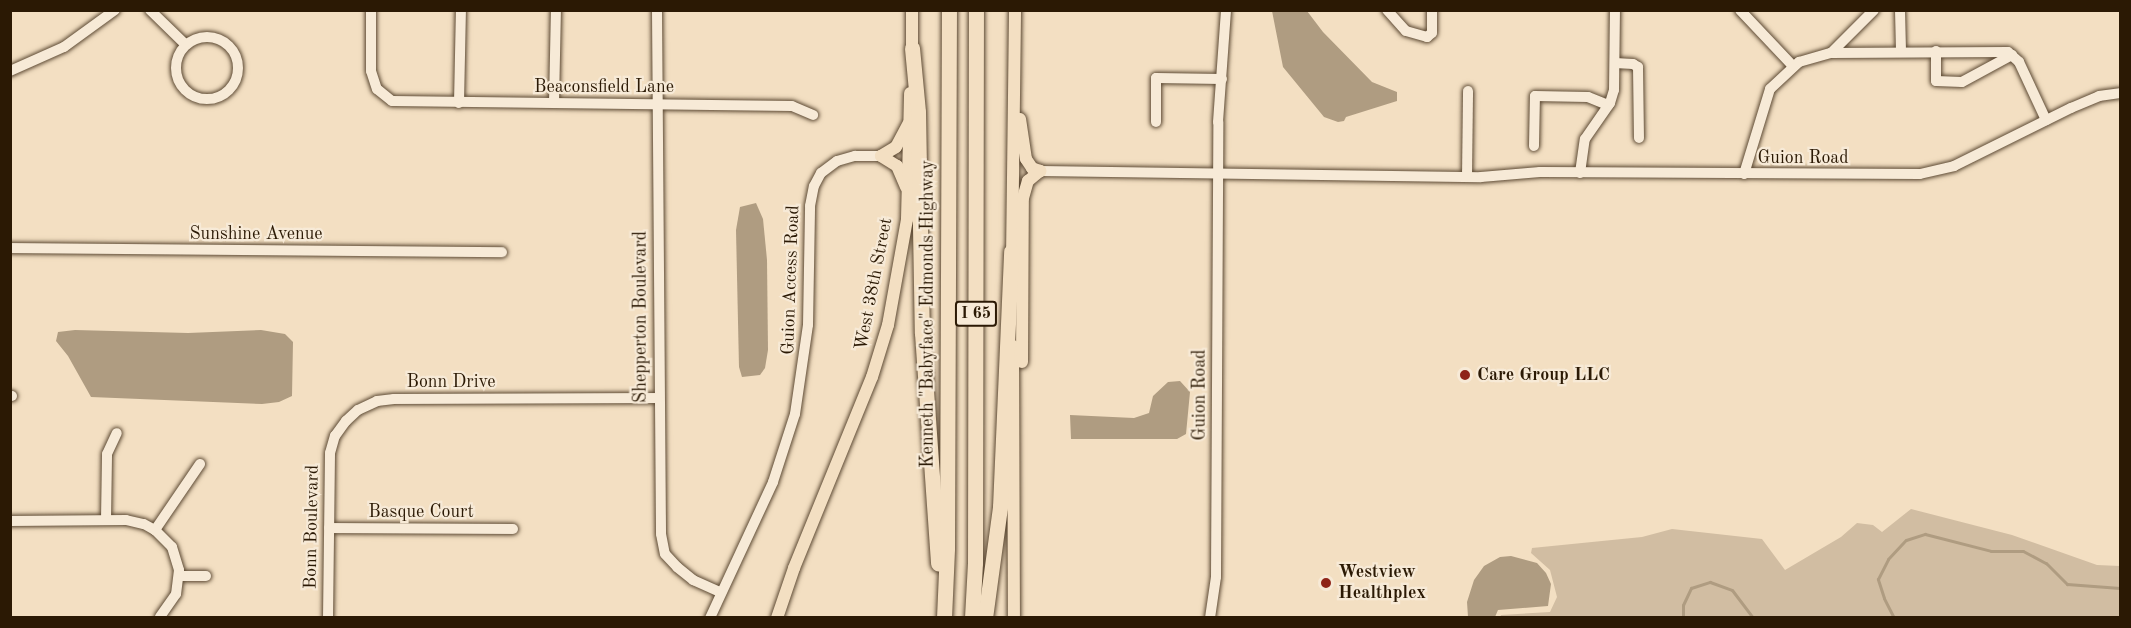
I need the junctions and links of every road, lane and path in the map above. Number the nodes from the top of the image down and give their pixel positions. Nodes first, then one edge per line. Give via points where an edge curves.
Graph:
1 (115, 10) edge
2 (150, 10) edge
3 (371, 10) edge
4 (461, 10) edge
5 (556, 10) edge
6 (657, 10) edge
7 (912, 10) edge
8 (949, 10) edge
9 (976, 10) edge
10 (1016, 10) edge
11 (1226, 10) edge
12 (1387, 10) edge
13 (1432, 10) edge
14 (1615, 10) edge
15 (1740, 10) edge
16 (1874, 10) edge
17 (1900, 10) edge
18 (186, 45) junction
19 (912, 48) junction
20 (1901, 51) junction
21 (1936, 51) junction
22 (1831, 53) junction
23 (2012, 55) junction
24 (1615, 63) junction
25 (1793, 66) junction
26 (10, 71) edge
27 (1015, 76) junction
28 (1222, 79) junction
29 (1468, 91) dead end
30 (2121, 93) edge
31 (459, 103) junction
32 (656, 103) junction
33 (554, 104) junction
34 (1608, 105) junction
35 (813, 115) dead end
36 (2046, 120) junction
37 (909, 122) junction
38 (1156, 122) dead end
39 (1639, 138) dead end
40 (1534, 146) dead end
41 (881, 156) junction
42 (1040, 171) junction
43 (1218, 172) junction
44 (1580, 173) junction
45 (1744, 174) junction
46 (1467, 177) junction
47 (908, 194) junction
48 (10, 248) edge
49 (1011, 251) junction
50 (502, 252) dead end
51 (657, 398) junction
52 (117, 432) dead end
53 (335, 438) joint
54 (1014, 452) junction
55 (200, 464) dead end
56 (106, 520) junction
57 (10, 521) edge
58 (329, 528) junction
59 (513, 529) dead end
60 (155, 530) junction
61 (179, 576) junction
62 (206, 576) dead end
63 (720, 592) junction
64 (160, 618) edge
65 (328, 618) edge
66 (710, 618) edge
67 (777, 618) edge
68 (943, 618) edge
69 (972, 618) edge
70 (986, 618) edge
71 (1014, 618) edge
72 (1210, 618) edge

1 - 26 street via 70,44
2 - 18 street
3 - 31 street, Beaconsfield Lane via 371,71 377,89 392,101
4 - 31 street
5 - 33 street
6 - 32 street, Shepperton Boulevard
7 - 19 main road, West 38th Street
8 - 68 highway, Kenneth "Babyface" Edmonds Highway / I 65 via 947,548
9 - 69 highway, I 65
10 - 27 main road
11 - 28 street
12 - 13 street via 1406,31 1427,37 1432,33
14 - 24 street
15 - 25 street
16 - 22 street
17 - 20 street
18 - 18 street via 176,67 182,86 204,98 225,92 237,74 231,49 211,37
19 - 37 main road, West 38th Street
19 - 68 highway via 918,112 922,333
20 - 21 street
20 - 22 street
21 - 23 street via 2003,51
21 - 23 street via 1936,81 1962,82
22 - 25 street
23 - 36 street
24 - 34 street via 1614,90
24 - 39 street via 1638,67
25 - 45 street via 1767,94
27 - 42 main road via 1023,149 1030,165
27 - 49 main road
28 - 38 street via 1156,78
28 - 43 street
29 - 46 street
30 - 36 street, Guion Road via 2099,96
31 - 33 street, Beaconsfield Lane
32 - 33 street, Beaconsfield Lane
32 - 35 street, Beaconsfield Lane via 792,106
32 - 51 street, Shepperton Boulevard
34 - 40 street via 1588,97 1535,96
34 - 44 street via 1585,139
36 - 45 street, Guion Road via 1954,166 1929,173
37 - 41 main road via 896,147
37 - 47 main road, West 38th Street
41 - 47 main road via 899,169
41 - 63 street, Guion Access Road via 837,161 814,186 810,206 808,325 799,396 772,482
42 - 43 street, Guion Road
42 - 54 main road via 1028,181 1023,198 1022,391
43 - 46 street, Guion Road
43 - 72 street, Guion Road via 1216,577
44 - 45 street, Guion Road
44 - 46 street, Guion Road
47 - 67 main road, West 38th Street via 899,273 883,344
48 - 50 street, Sunshine Avenue
49 - 54 main road
49 - 70 highway via 1000,507
51 - 53 street, Bonn Drive via 386,399 358,410
51 - 63 street, Shepperton Boulevard via 660,534 665,554 693,580
52 - 56 street via 107,454
53 - 58 street, Bonn Boulevard via 329,459
54 - 71 main road
55 - 60 street
56 - 57 street
56 - 60 street via 133,521
58 - 59 street, Basque Court
58 - 65 street, Bonn Boulevard
60 - 61 street via 175,552
61 - 62 street
61 - 64 street via 176,594
63 - 66 street, Guion Access Road

